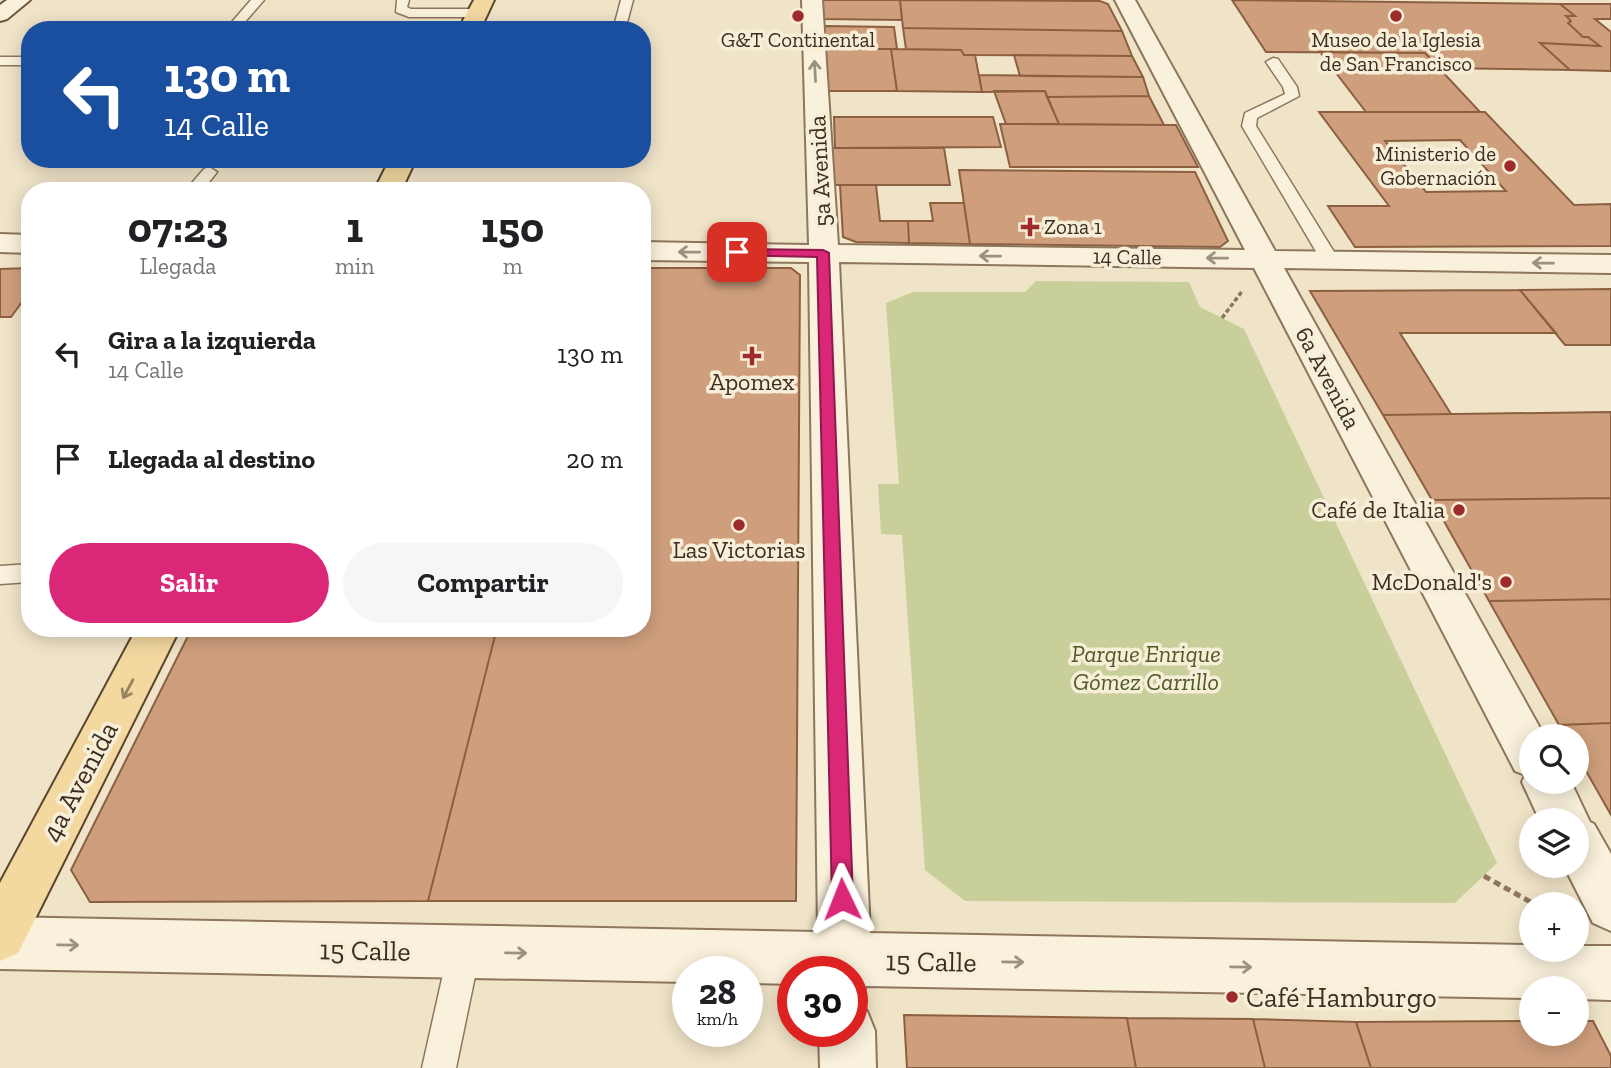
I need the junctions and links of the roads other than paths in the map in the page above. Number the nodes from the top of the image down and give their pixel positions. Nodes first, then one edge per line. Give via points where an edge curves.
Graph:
1 (20, 0) edge
2 (258, 0) edge
3 (403, 0) edge
4 (628, 0) edge
5 (811, 0) edge
6 (1125, 0) edge
7 (477, 14) edge
8 (0, 16) edge
9 (239, 21) edge
10 (622, 21) edge
11 (0, 61) edge
12 (21, 61) edge
13 (1273, 62) dead end
14 (209, 172) dead end
15 (201, 182) edge
16 (0, 243) edge
17 (21, 244) edge
18 (651, 251) edge
19 (823, 253) junction
20 (1265, 259) junction
21 (1330, 260) junction
22 (1611, 264) edge
23 (21, 574) edge
24 (0, 575) edge
25 (154, 637) edge
26 (1519, 734) edge
27 (1589, 864) edge
28 (1611, 905) edge
29 (0, 935) edge
30 (0, 943) edge
31 (464, 952) junction
32 (844, 956) edge
33 (777, 963) edge
34 (868, 965) edge
35 (1611, 973) edge
36 (847, 1047) edge
37 (439, 1068) edge
38 (848, 1068) edge

1 - 8 street
2 - 9 lane
3 - 7 lane via 400,9 409,13
4 - 10 lane
19 -> 5 street, 5a Avenida
6 - 20 street, 6a Avenida
11 - 12 lane
13 - 21 lane via 1292,96 1250,116 1249,126
14 - 15 lane
16 - 17 street
19 -> 18 street, 14 Calle
20 -> 19 street, 14 Calle
19 - 32 street, 5a Avenida
20 - 21 street, 14 Calle
20 - 26 street, 6a Avenida
22 -> 21 street, 14 Calle
23 - 24 lane
25 -> 29 main road, 4a Avenida
27 - 28 street
30 -> 31 street, 15 Calle
31 -> 33 street, 15 Calle
31 - 37 lane
34 -> 35 street, 15 Calle
36 - 38 street

